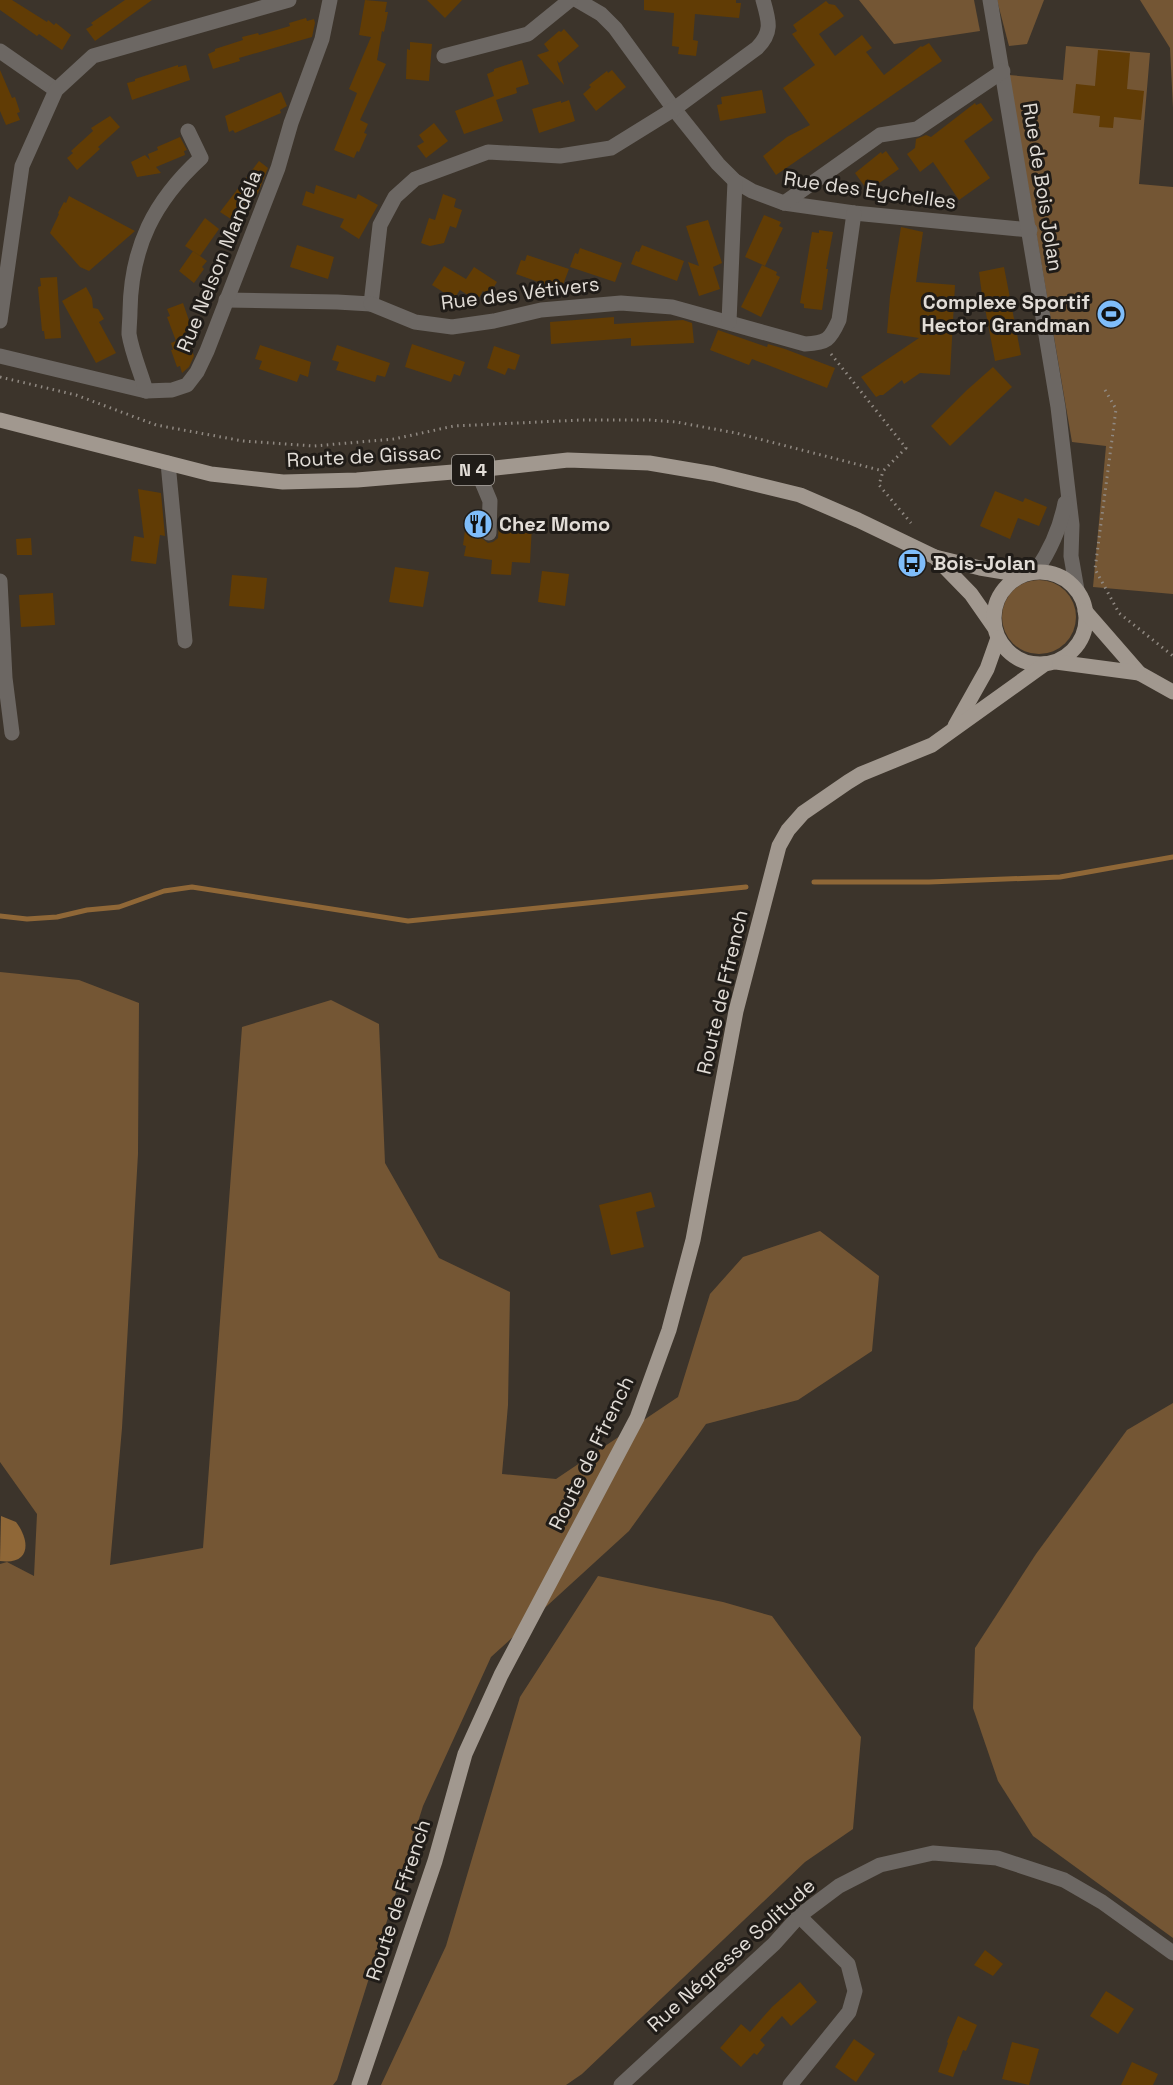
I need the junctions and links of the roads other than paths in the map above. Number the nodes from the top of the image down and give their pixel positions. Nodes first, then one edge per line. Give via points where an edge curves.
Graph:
1 (289, 0) edge
2 (330, 0) edge
3 (570, 0) edge
4 (577, 0) edge
5 (763, 0) edge
6 (990, 0) edge
7 (0, 51) edge
8 (444, 56) dead end
9 (1003, 71) junction
10 (56, 90) junction
11 (674, 109) junction
12 (188, 131) dead end
13 (735, 181) junction
14 (784, 203) junction
15 (854, 213) junction
16 (1030, 230) junction
17 (226, 300) junction
18 (371, 304) junction
19 (0, 321) edge
20 (729, 322) junction
21 (0, 356) edge
22 (146, 391) junction
23 (0, 420) edge
24 (168, 463) junction
25 (477, 470) junction
26 (1068, 488) junction
27 (489, 533) dead end
28 (935, 558) junction
29 (1029, 573) junction
30 (0, 581) edge
31 (1077, 590) junction
32 (1085, 611) junction
33 (996, 632) junction
34 (185, 641) dead end
35 (1051, 663) junction
36 (1139, 673) junction
37 (1173, 692) edge
38 (952, 731) junction
39 (12, 733) dead end
40 (799, 1916) junction
41 (1173, 1953) edge
42 (359, 2085) edge
43 (621, 2085) edge
44 (790, 2085) edge

1 - 10 street via 93,56
2 - 17 street, Rue Nelson Mandéla via 322,39 278,168
3 - 8 street via 528,34
4 - 11 street, Rue des Eychelles via 615,28
5 - 11 street via 770,22 766,40
6 - 9 street, Rue de Bois Jolan
7 - 10 street
9 - 14 street via 917,129 880,135
9 - 16 street, Rue de Bois Jolan via 1012,90
10 - 19 street via 22,166
11 - 13 street, Rue des Eychelles
11 - 18 street via 611,148 560,156 488,152 415,179 395,197 380,225
12 - 22 street via 201,158 182,176 153,216 142,237 130,289 129,334
13 - 14 street, Rue des Eychelles
13 - 20 street
14 - 15 street, Rue des Eychelles
15 - 16 street, Rue des Eychelles
15 - 20 street, Rue des Vétivers via 839,320 823,343 805,344
16 - 26 street, Rue de Bois Jolan
17 - 18 street, Rue des Vétivers
17 - 22 street, Rue Nelson Mandéla via 198,372 187,385
18 - 20 street, Rue des Vétivers via 415,322 452,327 541,310 621,303 672,307
21 - 22 street, Rue Nelson Mandéla
23 - 24 main road, Route de Gissac / N 4
24 - 25 main road, Route de Gissac / N 4 via 211,474 283,482
24 - 34 street
25 - 27 street via 490,501
25 - 28 main road, Route de Gissac / N 4 via 568,460 649,463 714,474 800,495
26 - 29 street, Rue de Bois Jolan via 1052,547
26 - 31 street, Rue de Bois Jolan
28 - 29 main road, Route de Gissac / N 4
28 - 33 main road, Route de Gissac / N 4 via 971,594
29 - 31 main road via 1057,575
29 - 33 main road via 1012,580 999,596 995,606
30 - 39 street
31 - 32 main road
32 - 35 main road via 1083,635 1076,647
32 - 36 main road
33 - 35 main road via 1006,650 1017,659 1031,664
33 - 38 main road, Route de Ffrench via 987,669
35 - 36 main road
35 - 38 main road, Route de Ffrench
36 - 37 main road
38 - 42 main road, Route de Ffrench via 932,745 848,782 803,813 779,846 736,1011 693,1240 669,1330 637,1418 501,1675 465,1754 435,1861
40 - 41 street, Rue Négresse Solitude via 839,1886 880,1865 933,1853 997,1858 1064,1880
40 - 43 street, Rue Négresse Solitude via 774,1944
40 - 44 street via 848,1964 855,1991 849,2012

